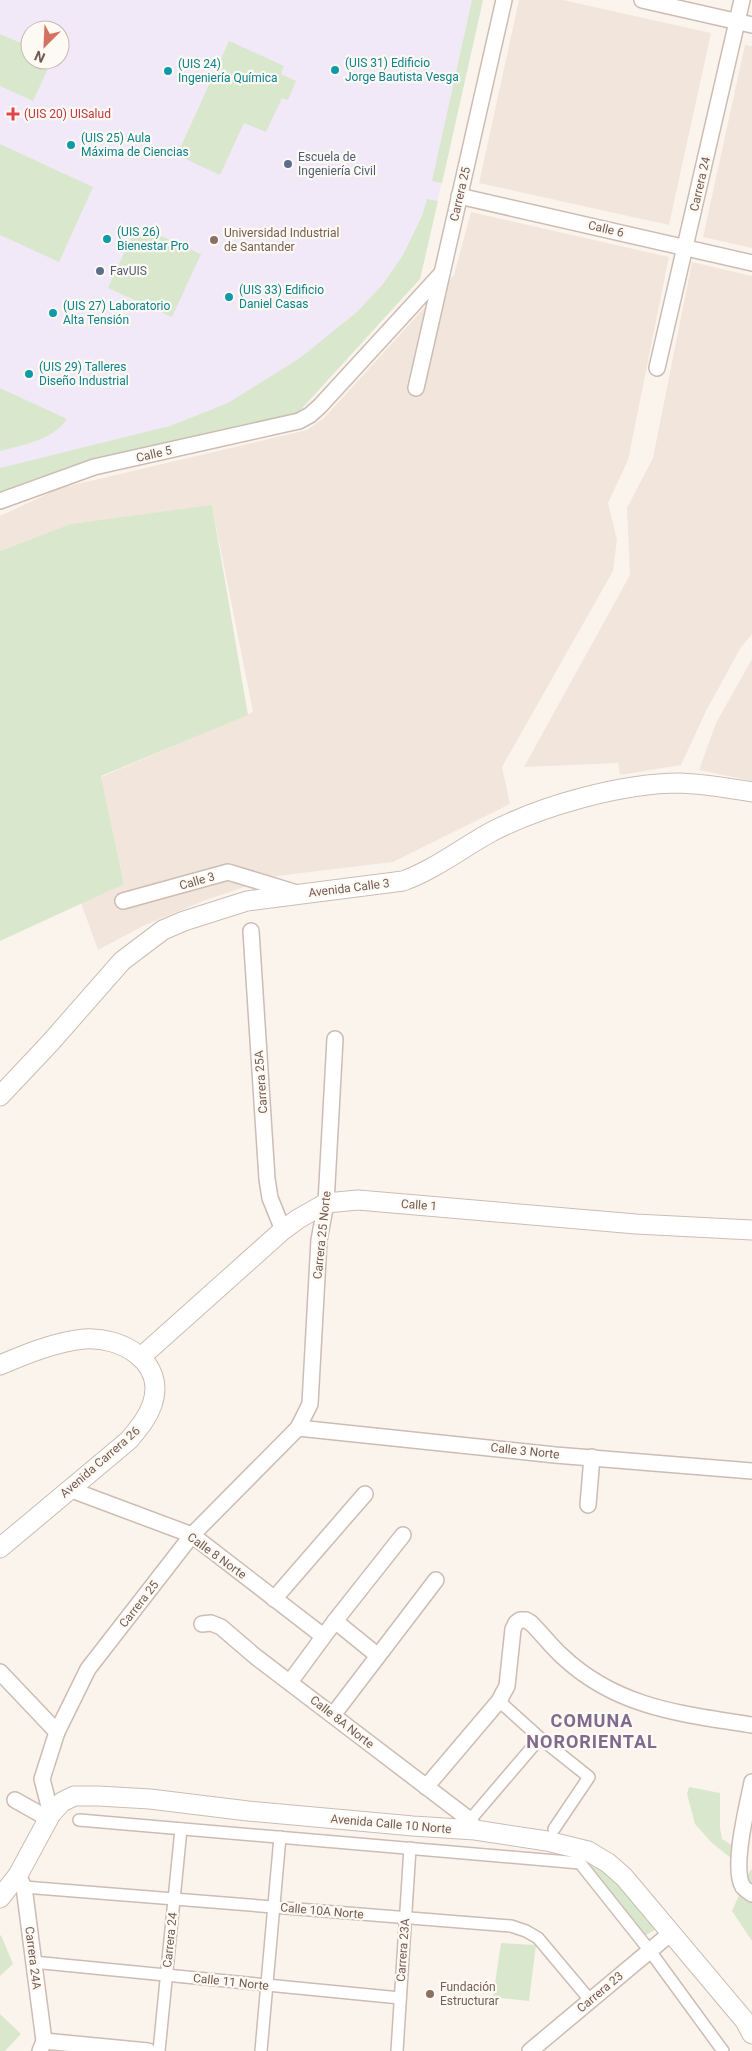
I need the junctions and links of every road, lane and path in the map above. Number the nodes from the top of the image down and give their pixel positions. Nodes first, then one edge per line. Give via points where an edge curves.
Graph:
1 (504, 0) edge
2 (642, 0) edge
3 (742, 0) edge
4 (737, 22) junction
5 (752, 26) edge
6 (459, 196) junction
7 (685, 247) junction
8 (752, 263) edge
9 (442, 273) junction
10 (657, 368) dead end
11 (416, 388) dead end
12 (0, 501) edge
13 (752, 792) edge
14 (299, 894) junction
15 (123, 901) dead end
16 (251, 931) dead end
17 (335, 1039) dead end
18 (0, 1096) edge
19 (326, 1203) junction
20 (283, 1230) junction
21 (752, 1230) edge
22 (141, 1357) junction
23 (0, 1365) edge
24 (298, 1428) junction
25 (592, 1457) junction
26 (752, 1471) edge
27 (69, 1489) junction
28 (365, 1494) dead end
29 (588, 1505) dead end
30 (192, 1535) junction
31 (403, 1535) dead end
32 (0, 1548) edge
33 (436, 1580) dead end
34 (274, 1598) junction
35 (335, 1621) junction
36 (202, 1624) dead end
37 (323, 1636) junction
38 (377, 1656) junction
39 (0, 1672) edge
40 (290, 1682) junction
41 (499, 1701) junction
42 (333, 1715) junction
43 (752, 1725) edge
44 (57, 1732) junction
45 (540, 1738) junction
46 (752, 1782) edge
47 (426, 1787) junction
48 (15, 1800) dead end
49 (49, 1816) junction
50 (79, 1820) dead end
51 (473, 1825) junction
52 (181, 1829) junction
53 (554, 1830) dead end
54 (280, 1837) junction
55 (410, 1848) junction
56 (21, 1881) junction
57 (752, 1894) edge
58 (0, 1898) edge
59 (174, 1899) junction
60 (274, 1907) junction
61 (405, 1918) junction
62 (671, 1932) junction
63 (650, 1950) junction
64 (33, 1962) junction
65 (166, 1975) junction
66 (267, 1985) junction
67 (400, 1998) junction
68 (590, 2000) junction
69 (752, 2034) edge
70 (42, 2046) edge
71 (148, 2051) edge
72 (159, 2051) edge
73 (261, 2051) edge
74 (397, 2051) edge
75 (529, 2051) edge
76 (723, 2051) edge

1 - 6 street, Carrera 25
2 - 4 street
3 - 4 street, Carrera 24
4 - 5 street
4 - 7 street, Carrera 24
6 - 7 street, Calle 6
6 - 9 street, Carrera 25
7 - 8 street, Calle 6
7 - 10 street, Carrera 24
9 - 11 street, Carrera 25
9 - 12 street, Calle 5 via 310,415 299,421 94,467
13 - 14 street, Avenida Calle 3 via 681,783 591,796 523,817 404,881
14 - 15 street, Calle 3 via 228,872
14 - 18 street, Avenida Calle 3 via 225,906 150,938 122,961
16 - 20 street, Carrera 25A via 267,1179 270,1198
17 - 19 street, Carrera 25 Norte
19 - 20 street, Calle 1
19 - 21 street, Calle 1 via 358,1200 636,1224
19 - 24 street, Carrera 25 Norte via 319,1240 311,1396
20 - 22 street, Calle 1
22 - 23 street via 118,1344 83,1339
22 - 27 street, Avenida Carrera 26 via 152,1370 155,1389 143,1424 129,1440
24 - 25 street, Calle 3 Norte
24 - 30 street, Carrera 25
25 - 26 street, Calle 3 Norte
25 - 29 street
27 - 30 street, Calle 8 Norte
27 - 32 street, Avenida Carrera 26
28 - 34 street
30 - 34 street, Calle 8 Norte
30 - 44 street, Carrera 25 via 88,1669
31 - 35 street
33 - 38 street
34 - 37 street, Calle 8 Norte
35 - 37 street
35 - 38 street
36 - 40 street, Calle 8A Norte via 221,1627
37 - 40 street
38 - 42 street
39 - 44 street
40 - 42 street, Calle 8A Norte
41 - 43 street via 507,1686 513,1629 520,1620 526,1620 562,1656 606,1688 639,1703 668,1711
41 - 45 street
41 - 47 street
42 - 47 street, Calle 8A Norte
44 - 49 street, Carrera 25 via 42,1779
45 - 51 street
45 - 53 street via 589,1777
46 - 57 street via 740,1848 740,1878 743,1887
47 - 51 street, Calle 8A Norte
48 - 49 street
49 - 51 street, Avenida Calle 10 Norte via 62,1802 74,1796 98,1796 335,1819
49 - 56 street, Avenida Calle 10 Norte
50 - 52 street
51 - 62 street, Avenida Calle 10 Norte via 588,1851 624,1876
52 - 54 street
52 - 59 street, Carrera 24
54 - 55 street
54 - 60 street
55 - 61 street, Carrera 23A
55 - 63 street via 580,1863
56 - 58 street, Avenida Calle 10 Norte
56 - 59 street, Calle 10A Norte
56 - 64 street, Carrera 24A
59 - 60 street, Calle 10A Norte
59 - 65 street, Carrera 24
60 - 61 street, Calle 10A Norte
60 - 66 street
61 - 67 street, Carrera 23A
61 - 68 street, Calle 10A Norte via 511,1926 526,1931 538,1938
62 - 63 street, Carrera 23
62 - 69 street, Avenida Calle 10 Norte via 745,2021
63 - 68 street, Carrera 23
63 - 76 street
64 - 65 street, Calle 11 Norte
64 - 70 street, Carrera 24A
65 - 66 street, Calle 11 Norte
65 - 72 street, Carrera 24
66 - 67 street, Calle 11 Norte
66 - 73 street
67 - 74 street, Carrera 23A
68 - 75 street, Carrera 23
70 - 71 street

